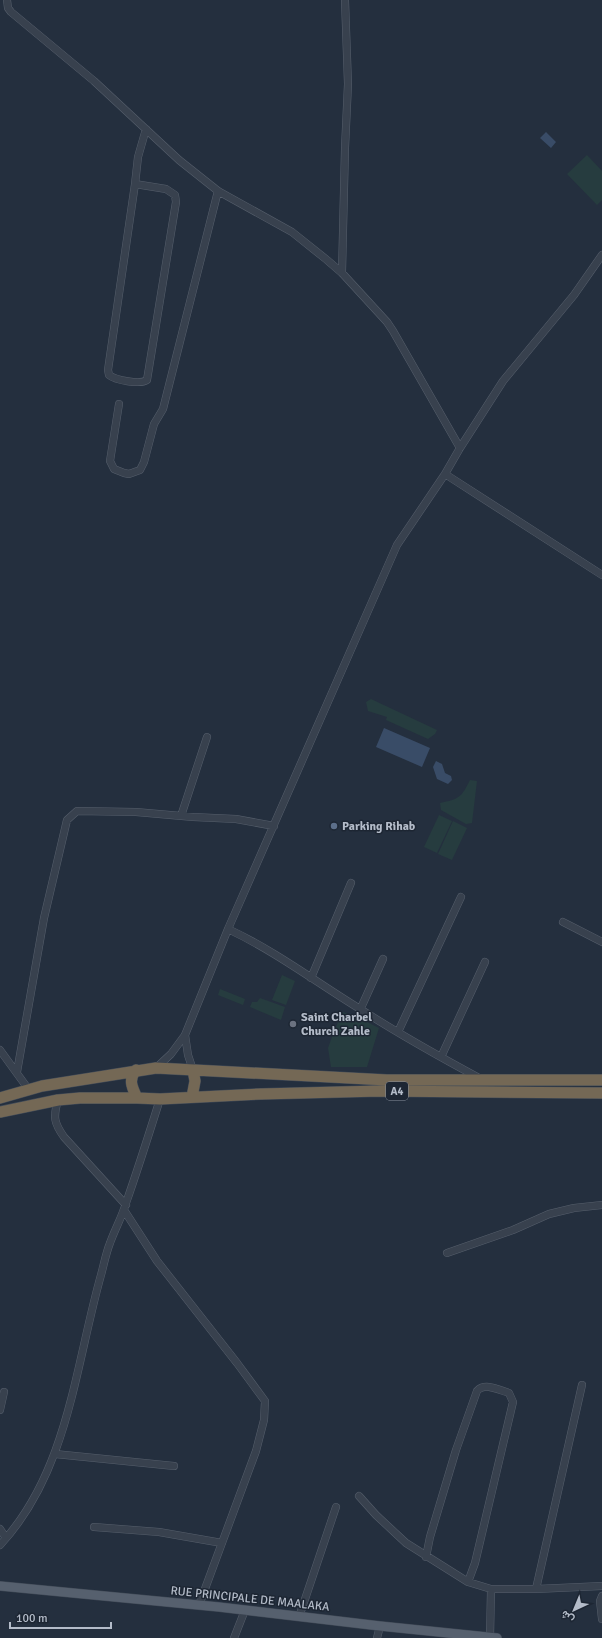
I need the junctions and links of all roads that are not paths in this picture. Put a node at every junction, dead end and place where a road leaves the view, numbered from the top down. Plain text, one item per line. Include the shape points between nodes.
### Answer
1 (7, 0) edge
2 (345, 0) edge
3 (146, 129) junction
4 (135, 184) junction
5 (218, 191) junction
6 (602, 255) edge
7 (342, 273) junction
8 (120, 404) dead end
9 (460, 448) junction
10 (445, 474) junction
11 (602, 575) edge
12 (207, 737) dead end
13 (180, 816) junction
14 (274, 826) junction
15 (351, 883) dead end
16 (461, 897) dead end
17 (563, 922) dead end
18 (228, 929) junction
19 (602, 942) edge
20 (383, 959) dead end
21 (485, 962) dead end
22 (311, 978) junction
23 (360, 1010) junction
24 (398, 1032) junction
25 (185, 1035) junction
26 (0, 1050) edge
27 (441, 1057) junction
28 (156, 1068) junction
29 (136, 1070) junction
30 (193, 1070) junction
31 (17, 1072) junction
32 (483, 1080) junction
33 (602, 1080) edge
34 (29, 1090) junction
35 (602, 1093) edge
36 (192, 1097) junction
37 (0, 1098) edge
38 (137, 1098) junction
39 (160, 1099) junction
40 (58, 1100) junction
41 (0, 1112) edge
42 (602, 1205) edge
43 (125, 1208) junction
44 (447, 1253) dead end
45 (582, 1385) dead end
46 (4, 1392) dead end
47 (0, 1410) edge
48 (55, 1454) junction
49 (174, 1466) dead end
50 (359, 1496) dead end
51 (336, 1506) dead end
52 (94, 1527) dead end
53 (0, 1529) edge
54 (6, 1538) junction
55 (222, 1543) junction
56 (0, 1545) edge
57 (426, 1556) junction
58 (468, 1582) junction
59 (0, 1586) edge
60 (602, 1586) edge
61 (491, 1589) junction
62 (536, 1589) junction
63 (602, 1596) edge
64 (199, 1605) junction
65 (245, 1610) junction
66 (298, 1616) junction
67 (602, 1619) edge
68 (380, 1626) junction
69 (234, 1638) edge
70 (377, 1638) edge
71 (492, 1638) edge

1 - 3 street via 11,12 94,81
2 - 7 street via 348,84
3 - 4 street via 138,157
3 - 5 street
4 - 4 street via 108,370 109,375 115,378 141,383 147,380 176,202 175,195 166,189
5 - 7 street via 292,232
5 - 8 street via 163,409 154,424 142,467 137,472 129,474 118,471 110,461
6 - 9 street via 574,295 503,381
7 - 9 street via 387,322
9 - 10 street
10 - 11 street
10 - 14 street via 397,545
12 - 13 street
13 - 14 street via 236,819
13 - 31 street via 77,811 67,820 44,918
14 - 18 street
15 - 22 street
16 - 24 street
17 - 19 street
18 - 22 street via 275,953
18 - 25 street
20 - 23 street
21 - 27 street
22 - 23 street
23 - 24 street
24 - 27 street
25 - 28 street via 171,1054
25 - 30 street
26 - 31 street
27 - 32 street
28 - 29 highway, A4
28 - 30 highway, A4
29 - 34 highway, A4
29 - 38 highway via 131,1082
30 - 32 highway, A4 via 387,1080
30 - 36 highway
31 - 34 street
32 - 33 highway, A4
34 - 37 highway, A4
35 - 36 highway, A4 via 380,1091
36 - 39 highway, A4
38 - 39 highway, A4
38 - 40 highway, A4
39 - 43 street
40 - 41 highway, A4
40 - 43 street via 55,1111 57,1126
42 - 44 street via 549,1214 514,1230
43 - 48 street via 110,1244
43 - 55 street via 157,1261 265,1401 264,1420 256,1451
45 - 62 street
46 - 47 street
48 - 49 street
48 - 54 street via 36,1494
50 - 57 street via 406,1543
51 - 66 street
52 - 55 street via 159,1532
53 - 54 street
54 - 56 street
55 - 64 street
57 - 58 street
57 - 58 street via 456,1450 477,1391 485,1386 509,1393 513,1402 475,1563
58 - 61 street
59 - 64 main road, RUE PRINCIPALE DE MAALAKA
60 - 62 street
61 - 62 street
61 - 71 street
63 - 67 street
64 - 65 main road, RUE PRINCIPALE DE MAALAKA
65 - 66 main road, RUE PRINCIPALE DE MAALAKA
65 - 69 street
66 - 68 main road, RUE PRINCIPALE DE MAALAKA
68 - 70 street
68 - 71 main road, RUE PRINCIPALE DE MAALAKA

